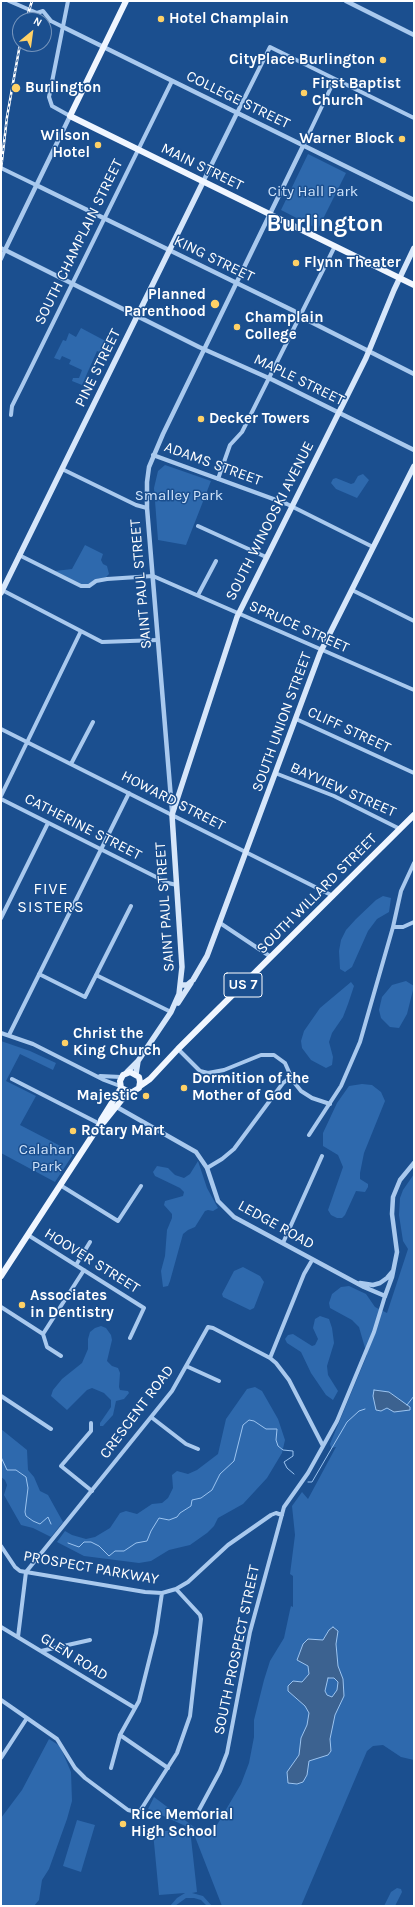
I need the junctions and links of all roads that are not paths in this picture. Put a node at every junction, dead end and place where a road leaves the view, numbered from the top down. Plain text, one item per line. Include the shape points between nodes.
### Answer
1 (10, 1) edge
2 (68, 1) edge
3 (126, 1) edge
4 (346, 1) edge
5 (16, 2) edge
6 (35, 12) edge
7 (52, 21) edge
8 (64, 27) junction
9 (414, 35) edge
10 (104, 47) junction
11 (335, 79) junction
12 (172, 81) junction
13 (237, 113) junction
14 (70, 116) junction
15 (414, 118) edge
16 (303, 146) junction
17 (138, 150) junction
18 (1, 168) edge
19 (203, 182) junction
20 (36, 185) junction
21 (414, 200) edge
22 (270, 215) junction
23 (104, 218) junction
24 (335, 246) junction
25 (414, 248) edge
26 (3, 249) edge
27 (170, 250) junction
28 (1, 259) edge
29 (399, 278) junction
30 (72, 283) junction
31 (237, 283) junction
32 (414, 285) edge
33 (137, 316) junction
34 (301, 316) junction
35 (204, 349) junction
36 (369, 351) junction
37 (414, 374) edge
38 (269, 378) junction
39 (338, 412) junction
40 (12, 415) dead end
41 (414, 450) edge
42 (153, 455) junction
43 (414, 466) edge
44 (62, 469) junction
45 (218, 478) junction
46 (292, 506) junction
47 (147, 508) junction
48 (198, 526) dead end
49 (373, 547) junction
50 (19, 555) junction
51 (266, 557) junction
52 (216, 561) dead end
53 (153, 576) junction
54 (352, 590) junction
55 (2, 591) edge
56 (198, 595) junction
57 (238, 613) junction
58 (414, 621) edge
59 (81, 631) junction
60 (158, 640) junction
61 (321, 650) junction
62 (414, 690) edge
63 (296, 718) junction
64 (93, 722) dead end
65 (1, 729) edge
66 (28, 742) junction
67 (71, 764) junction
68 (275, 773) junction
69 (414, 773) edge
70 (129, 793) junction
71 (1, 798) edge
72 (172, 814) junction
73 (414, 815) edge
74 (48, 824) junction
75 (400, 830) junction
76 (101, 850) junction
77 (246, 852) junction
78 (414, 863) edge
79 (177, 885) junction
80 (333, 896) junction
81 (131, 906) dead end
82 (1, 918) edge
83 (414, 922) edge
84 (220, 923) junction
85 (393, 927) junction
86 (271, 957) junction
87 (39, 974) junction
88 (96, 975) junction
89 (193, 980) junction
90 (181, 985) junction
91 (172, 1010) junction
92 (1, 1033) edge
93 (9, 1035) junction
94 (178, 1049) junction
95 (138, 1061) junction
96 (128, 1072) junction
97 (138, 1075) junction
98 (153, 1075) junction
99 (98, 1076) junction
100 (121, 1077) junction
101 (291, 1077) junction
102 (12, 1079) dead end
103 (140, 1086) junction
104 (121, 1087) junction
105 (130, 1092) junction
106 (122, 1100) junction
107 (330, 1104) junction
108 (114, 1105) junction
109 (129, 1112) junction
110 (100, 1124) junction
111 (309, 1135) dead end
112 (322, 1156) dead end
113 (414, 1163) edge
114 (208, 1168) junction
115 (60, 1185) junction
116 (141, 1186) dead end
117 (28, 1235) junction
118 (90, 1242) dead end
119 (283, 1243) junction
120 (312, 1261) junction
121 (76, 1265) junction
122 (84, 1270) junction
123 (394, 1270) junction
124 (1, 1276) edge
125 (358, 1282) junction
126 (386, 1296) junction
127 (1, 1307) edge
128 (43, 1334) junction
129 (130, 1338) dead end
130 (61, 1356) dead end
131 (270, 1358) junction
132 (186, 1366) junction
133 (218, 1380) dead end
134 (1, 1396) edge
135 (151, 1417) junction
136 (91, 1423) dead end
137 (51, 1429) dead end
138 (323, 1446) junction
139 (198, 1449) dead end
140 (92, 1491) junction
141 (282, 1515) junction
142 (1, 1546) edge
143 (26, 1572) junction
144 (176, 1589) junction
145 (162, 1593) junction
146 (1, 1626) edge
147 (18, 1637) junction
148 (90, 1640) dead end
149 (41, 1651) junction
150 (1, 1700) edge
151 (135, 1708) junction
152 (27, 1718) junction
153 (120, 1735) junction
154 (1, 1758) edge
155 (111, 1768) dead end
156 (168, 1768) junction
157 (199, 1810) dead end

1 - 5 street, COLLEGE STREET
2 - 8 street, MAIN STREET
3 - 10 main road
4 - 9 street
5 - 6 street, COLLEGE STREET
7 - 8 street, COLLEGE STREET
8 - 10 street, COLLEGE STREET
8 - 14 street, MAIN STREET via 49,100 55,109
10 - 12 street, COLLEGE STREET
10 - 14 main road
11 - 13 street, PINE STREET via 270,47
11 - 15 street
11 - 16 street, SAINT PAUL STREET
12 - 13 street, COLLEGE STREET
12 - 17 street, SOUTH CHAMPLAIN STREET
13 - 16 street, COLLEGE STREET
13 - 19 street, PINE STREET
14 - 17 main road, MAIN STREET
14 - 20 street
16 - 21 street, COLLEGE STREET
16 - 22 street, SAINT PAUL STREET
17 - 19 main road, MAIN STREET
17 - 23 street, SOUTH CHAMPLAIN STREET
18 - 20 street, KING STREET
19 - 22 main road, MAIN STREET
19 - 27 main road, PINE STREET
20 - 23 street, KING STREET
20 - 26 street
22 - 24 main road, MAIN STREET
22 - 31 street, SAINT PAUL STREET
23 - 27 street, KING STREET
23 - 30 street, SOUTH CHAMPLAIN STREET
24 - 29 main road, MAIN STREET
24 - 34 street
25 - 29 main road, SOUTH WINOOSKI AVENUE
26 - 28 street
26 - 30 street, MAPLE STREET
27 - 31 street, KING STREET
27 - 33 main road, PINE STREET
29 - 32 main road, MAIN STREET
29 - 36 main road, SOUTH WINOOSKI AVENUE
30 - 33 street, MAPLE STREET
30 - 40 street, SOUTH CHAMPLAIN STREET via 12,406
31 - 34 street, KING STREET
31 - 35 street, SAINT PAUL STREET
33 - 35 street, MAPLE STREET
33 - 44 main road, PINE STREET
34 - 36 street, KING STREET
34 - 38 street
35 - 38 street, MAPLE STREET
35 - 42 street, SAINT PAUL STREET
36 - 37 street, KING STREET
36 - 39 main road, SOUTH WINOOSKI AVENUE
38 - 39 street, MAPLE STREET
38 - 45 street via 242,432 230,445
39 - 41 street, MAPLE STREET
39 - 46 main road, SOUTH WINOOSKI AVENUE
42 - 45 street, ADAMS STREET
42 - 47 street, SAINT PAUL STREET via 147,482
43 - 49 main road, SOUTH UNION STREET
44 - 47 street
44 - 50 main road, PINE STREET
45 - 46 street, ADAMS STREET
46 - 49 street, ADAMS STREET
46 - 51 main road, SOUTH WINOOSKI AVENUE
47 - 53 street, SAINT PAUL STREET
48 - 51 street
49 - 54 main road, SOUTH UNION STREET
50 - 53 street via 81,586 89,586 96,581 107,579
50 - 55 main road, PINE STREET
51 - 57 main road, SOUTH WINOOSKI AVENUE
52 - 56 street
53 - 56 street, SPRUCE STREET
53 - 60 street, SAINT PAUL STREET
54 - 58 street
54 - 61 main road, SOUTH UNION STREET
55 - 59 street
56 - 57 street, SPRUCE STREET
57 - 61 street, SPRUCE STREET
57 - 72 main road, SOUTH WINOOSKI AVENUE
59 - 60 street via 105,643
59 - 66 street
60 - 72 street, SAINT PAUL STREET
61 - 62 street, SPRUCE STREET
61 - 63 main road, SOUTH UNION STREET
63 - 68 main road, SOUTH UNION STREET
63 - 69 street, CLIFF STREET
64 - 67 street
65 - 66 street, HOWARD STREET
66 - 67 street, HOWARD STREET
66 - 71 street
67 - 70 street, HOWARD STREET
68 - 75 street, BAYVIEW STREET via 334,796
68 - 77 main road, SOUTH UNION STREET
70 - 72 street, HOWARD STREET
70 - 76 street
71 - 74 street, CATHERINE STREET
72 - 77 street, HOWARD STREET
72 - 79 main road, SAINT PAUL STREET
73 - 75 main road, SOUTH WILLARD STREET / US 7
74 - 76 street, CATHERINE STREET
74 - 82 street
75 - 80 main road, SOUTH WILLARD STREET / US 7
76 - 79 street, CATHERINE STREET
76 - 87 street
77 - 80 street, HOWARD STREET
77 - 84 main road, SOUTH UNION STREET
78 - 85 street via 401,892
79 - 90 main road, SAINT PAUL STREET
80 - 86 main road, SOUTH WILLARD STREET / US 7
81 - 88 street
83 - 85 street via 403,927
84 - 86 street
84 - 89 main road, SOUTH UNION STREET via 207,956
85 - 107 street via 360,1042 341,1086
86 - 94 main road, SOUTH WILLARD STREET / US 7
87 - 88 street via 85,997
87 - 93 street
88 - 91 street
89 - 90 main road via 187,985
89 - 91 main road, SOUTH UNION STREET
90 - 91 main road, SAINT PAUL STREET
91 - 95 main road
92 - 93 street
93 - 99 street
94 - 98 main road, SOUTH WILLARD STREET / US 7
94 - 101 street via 204,1073 224,1070 261,1055 270,1054 285,1063
95 - 96 main road
95 - 97 main road
96 - 97 main road
96 - 100 main road
97 - 98 main road
97 - 103 main road
98 - 103 main road, SOUTH WILLARD STREET / US 7
99 - 100 street
99 - 104 street
100 - 104 main road
101 - 107 street via 305,1094
101 - 114 street via 283,1083 234,1149
102 - 110 street
103 - 105 main road
104 - 105 main road
104 - 108 main road
105 - 106 main road
106 - 108 main road
106 - 109 street, LEDGE ROAD
107 - 111 street
108 - 109 street, LEDGE ROAD
108 - 110 main road via 104,1122
109 - 114 street, LEDGE ROAD via 192,1149
110 - 115 main road
112 - 119 street
113 - 123 street, SOUTH PROSPECT STREET via 400,1180 393,1197 392,1214 397,1248
114 - 119 street, LEDGE ROAD via 216,1197 226,1212
115 - 116 street via 118,1220
115 - 117 main road
117 - 121 street, HOOVER STREET
117 - 124 main road
118 - 121 street
119 - 120 street, LEDGE ROAD
120 - 125 street, LEDGE ROAD
120 - 131 street
121 - 122 street, HOOVER STREET
122 - 128 street
122 - 129 street, HOOVER STREET via 144,1308
123 - 125 street, LEDGE ROAD via 380,1283 372,1285
123 - 126 street, SOUTH PROSPECT STREET
125 - 126 street, LEDGE ROAD
126 - 138 street, SOUTH PROSPECT STREET via 348,1395
127 - 128 street
128 - 130 street via 47,1347
131 - 132 street, CRESCENT ROAD via 209,1327
131 - 138 street, CRESCENT ROAD via 289,1380
132 - 133 street
132 - 135 street, CRESCENT ROAD via 174,1388
134 - 137 street
135 - 139 street via 186,1444
135 - 140 street, CRESCENT ROAD
136 - 140 street via 91,1431 61,1466
138 - 141 street, SOUTH PROSPECT STREET via 286,1504
140 - 143 street, CRESCENT ROAD
141 - 144 street, PROSPECT PARKWAY via 272,1514 221,1551 191,1579
141 - 157 street, SOUTH PROSPECT STREET via 250,1632 227,1754
142 - 143 street, PROSPECT PARKWAY via 15,1567
143 - 145 street, PROSPECT PARKWAY
143 - 147 street
144 - 145 street, PROSPECT PARKWAY
144 - 156 street via 201,1619 190,1716 177,1753
145 - 151 street via 156,1633
146 - 147 street, GLEN ROAD
147 - 149 street, GLEN ROAD
148 - 149 street
149 - 151 street, GLEN ROAD
150 - 152 street
151 - 153 street
152 - 154 street
152 - 156 street via 58,1739 78,1772 128,1810 140,1811
153 - 155 street
153 - 156 street

